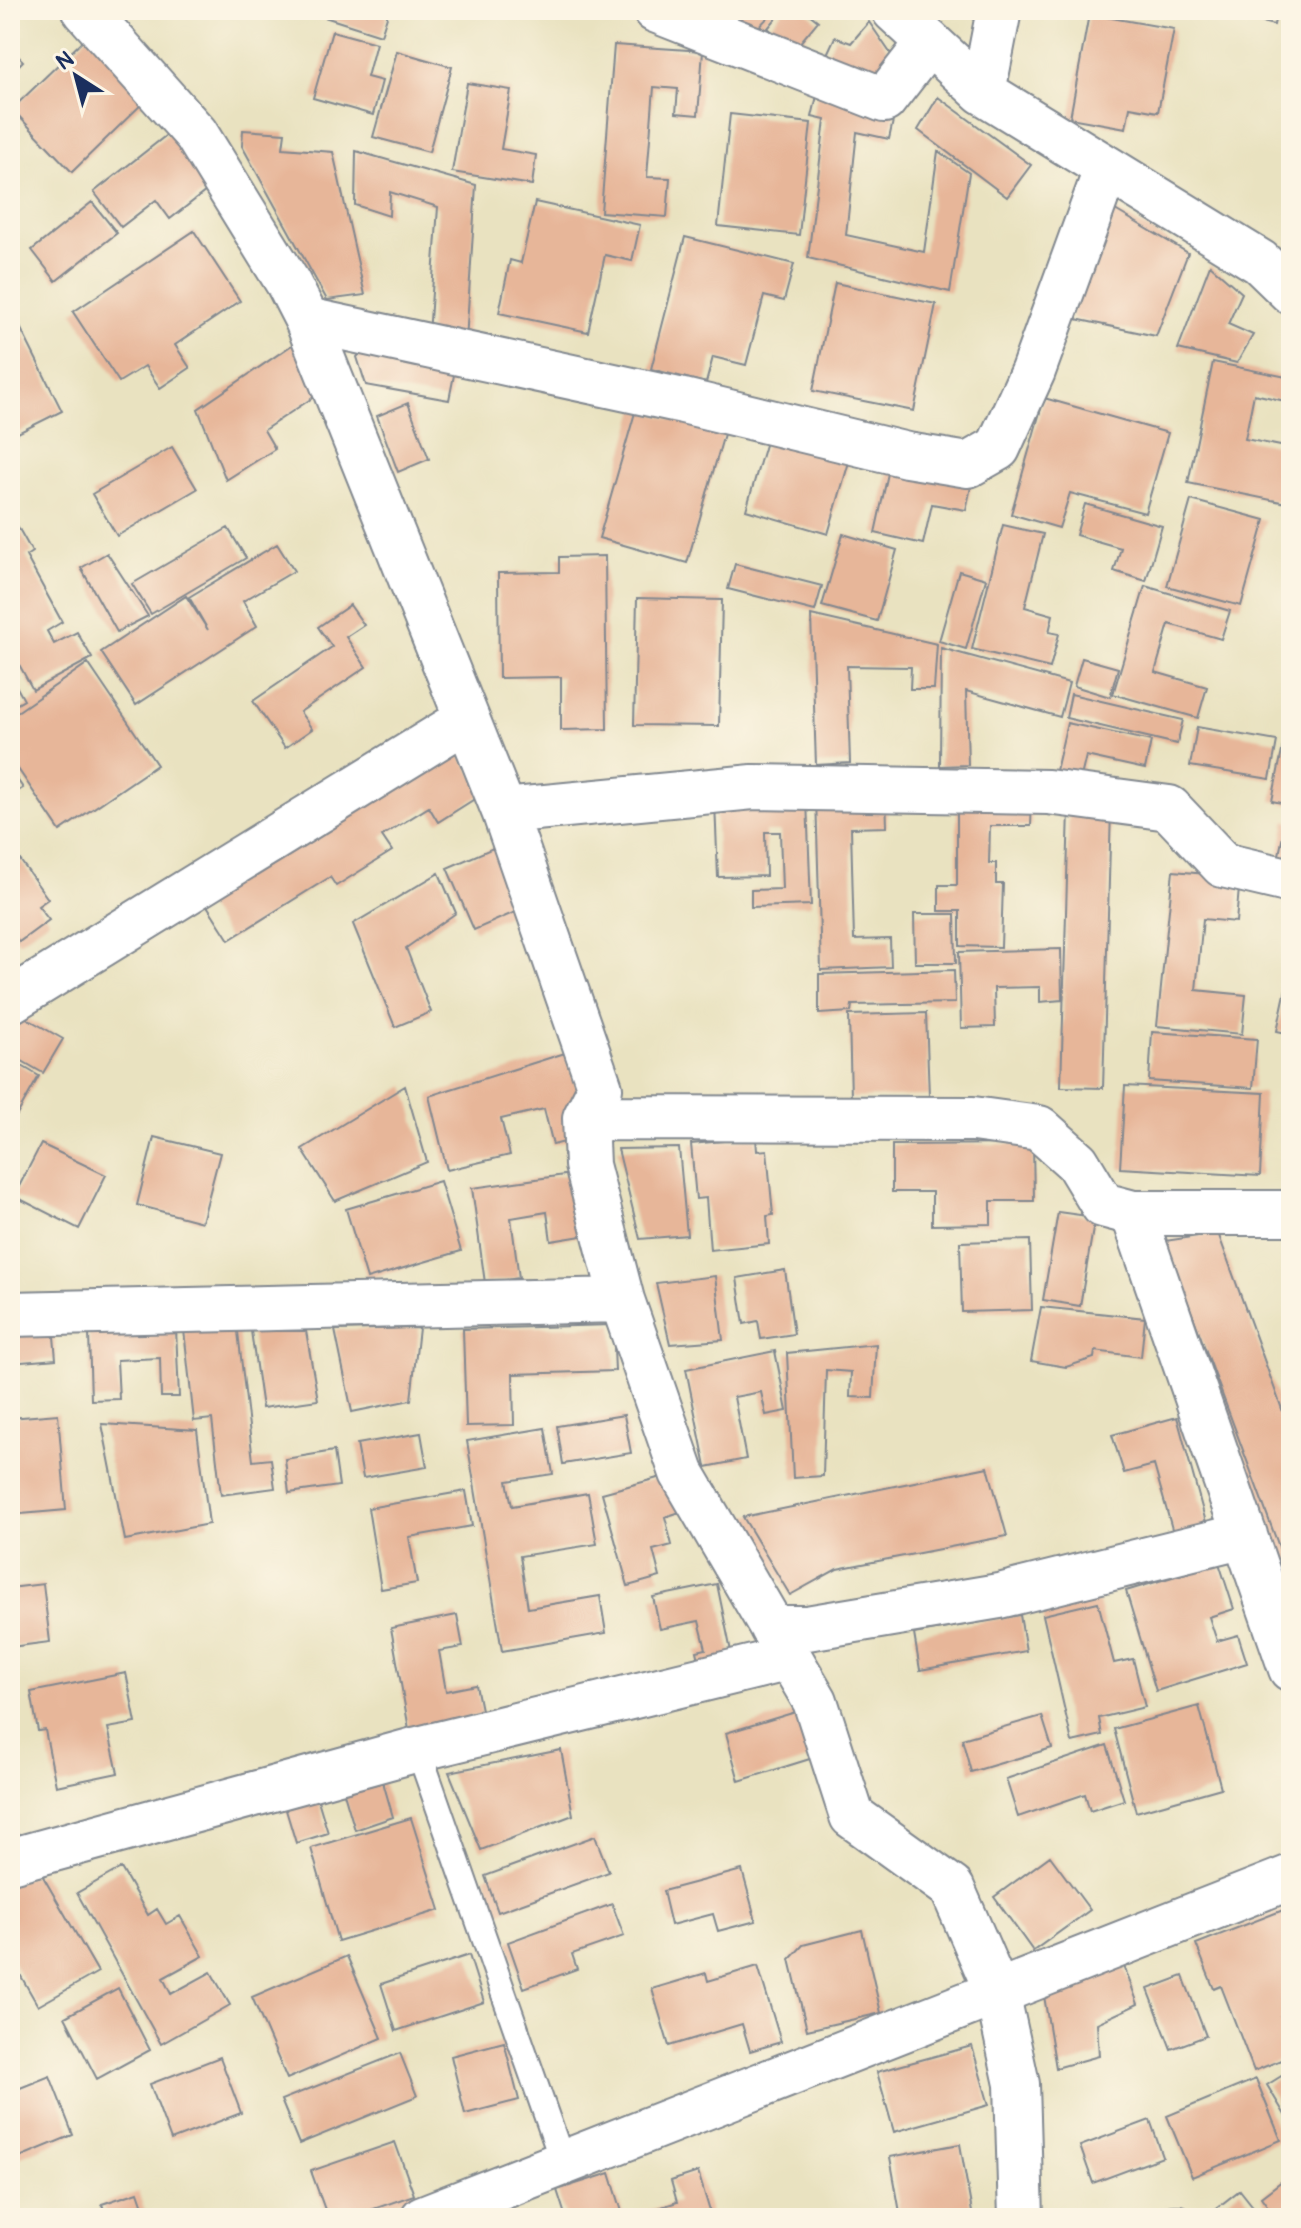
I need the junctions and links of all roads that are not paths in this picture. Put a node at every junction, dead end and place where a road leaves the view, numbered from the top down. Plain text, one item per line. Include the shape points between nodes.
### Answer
1 (85, 10) edge
2 (655, 10) edge
3 (894, 10) edge
4 (999, 10) edge
5 (929, 42) junction
6 (983, 92) junction
7 (1106, 170) junction
8 (1291, 292) edge
9 (307, 320) junction
10 (466, 720) junction
11 (504, 811) junction
12 (1291, 881) edge
13 (10, 1001) edge
14 (585, 1118) junction
15 (1133, 1213) junction
16 (1291, 1213) edge
17 (622, 1300) junction
18 (10, 1314) edge
19 (1245, 1535) junction
20 (781, 1643) junction
21 (1291, 1669) edge
22 (418, 1749) junction
23 (10, 1861) edge
24 (1291, 1877) edge
25 (997, 1992) junction
26 (563, 2163) junction
27 (423, 2218) edge
28 (1021, 2218) edge

1 - 9 street via 196,134
2 - 5 street via 884,100
3 - 5 street
4 - 6 street
5 - 6 street
6 - 7 street
7 - 8 street via 1260,262
7 - 9 street via 1033,371 998,448 968,465
9 - 10 street
10 - 11 street
10 - 13 street
11 - 12 street via 753,787 1048,792 1169,808 1223,865
11 - 14 street via 600,1088
14 - 15 street via 973,1119 1039,1128 1077,1162 1103,1205
14 - 17 street via 587,1165
15 - 16 street
15 - 19 street
17 - 18 street
17 - 20 street via 682,1473
19 - 20 street via 999,1596 807,1628
19 - 21 street
20 - 22 street
20 - 25 street via 815,1701 852,1816 952,1888
22 - 23 street
22 - 26 lane
24 - 25 street
25 - 26 street
25 - 28 street via 1017,2084
26 - 27 street

